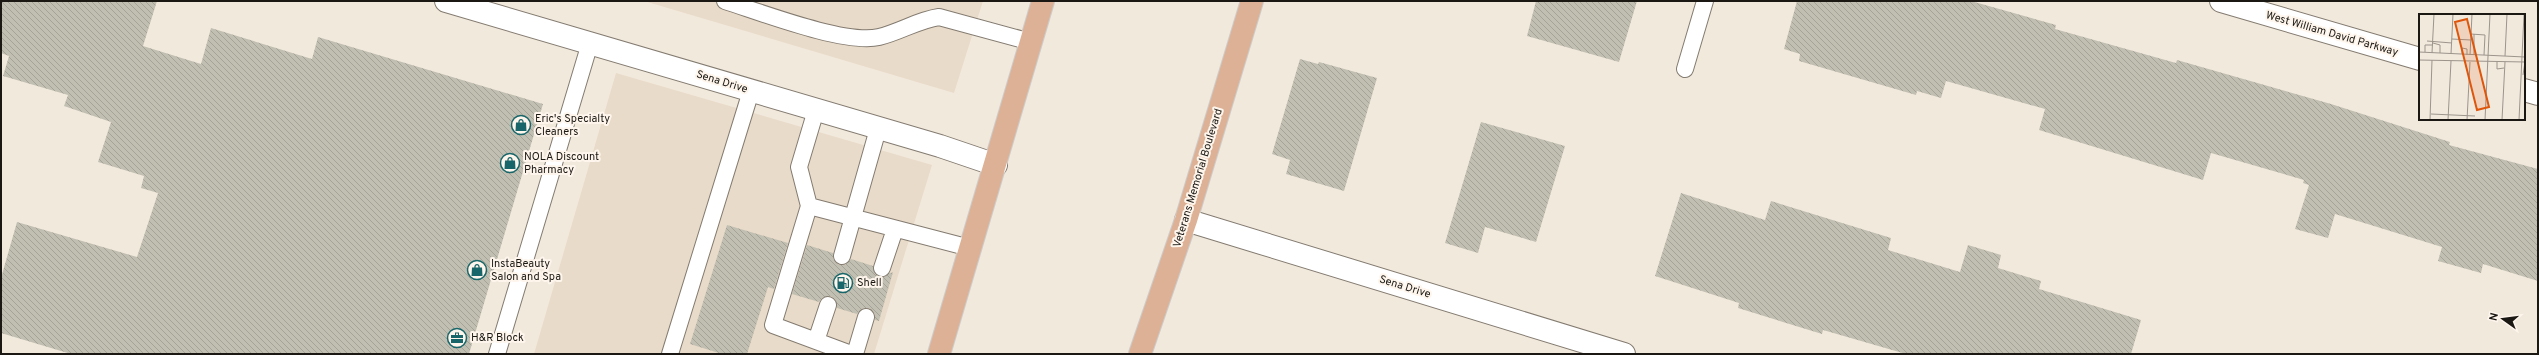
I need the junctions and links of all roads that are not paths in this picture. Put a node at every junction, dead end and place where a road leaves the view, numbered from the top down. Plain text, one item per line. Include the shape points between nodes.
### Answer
1 (446, 1) edge
2 (725, 1) edge
3 (1043, 1) edge
4 (1252, 1) edge
5 (1705, 1) edge
6 (2221, 1) edge
7 (1031, 42) junction
8 (590, 43) junction
9 (2419, 59) edge
10 (1685, 69) dead end
11 (2525, 90) edge
12 (750, 91) junction
13 (2538, 94) edge
14 (816, 110) junction
15 (878, 129) junction
16 (996, 165) junction
17 (809, 206) junction
18 (853, 218) junction
19 (1186, 220) junction
20 (895, 229) junction
21 (970, 248) junction
22 (842, 256) dead end
23 (882, 268) dead end
24 (828, 305) dead end
25 (866, 317) dead end
26 (816, 341) junction
27 (497, 354) edge
28 (670, 354) edge
29 (851, 354) edge
30 (855, 354) edge
31 (939, 354) edge
32 (1140, 354) edge
33 (1624, 354) edge

1 - 8 street, Sena Drive
2 - 7 lane via 854,38 878,37 939,17
3 - 7 main road
4 - 19 main road, Veterans Memorial Boulevard
5 - 10 lane
6 - 9 street, West William David Parkway
7 - 16 main road
8 - 12 street, Sena Drive
8 - 27 lane
11 - 13 street
12 - 14 street, Sena Drive
12 - 28 lane
14 - 15 street, Sena Drive
14 - 17 lane via 799,167
15 - 16 street, Sena Drive
15 - 18 lane
16 - 21 main road
17 - 18 lane
17 - 26 lane via 773,325
18 - 20 lane
18 - 22 lane
19 - 32 main road, Veterans Memorial Boulevard
19 - 33 street, Sena Drive
20 - 21 lane
20 - 23 lane
21 - 31 main road
24 - 26 lane
25 - 30 lane
26 - 29 lane

